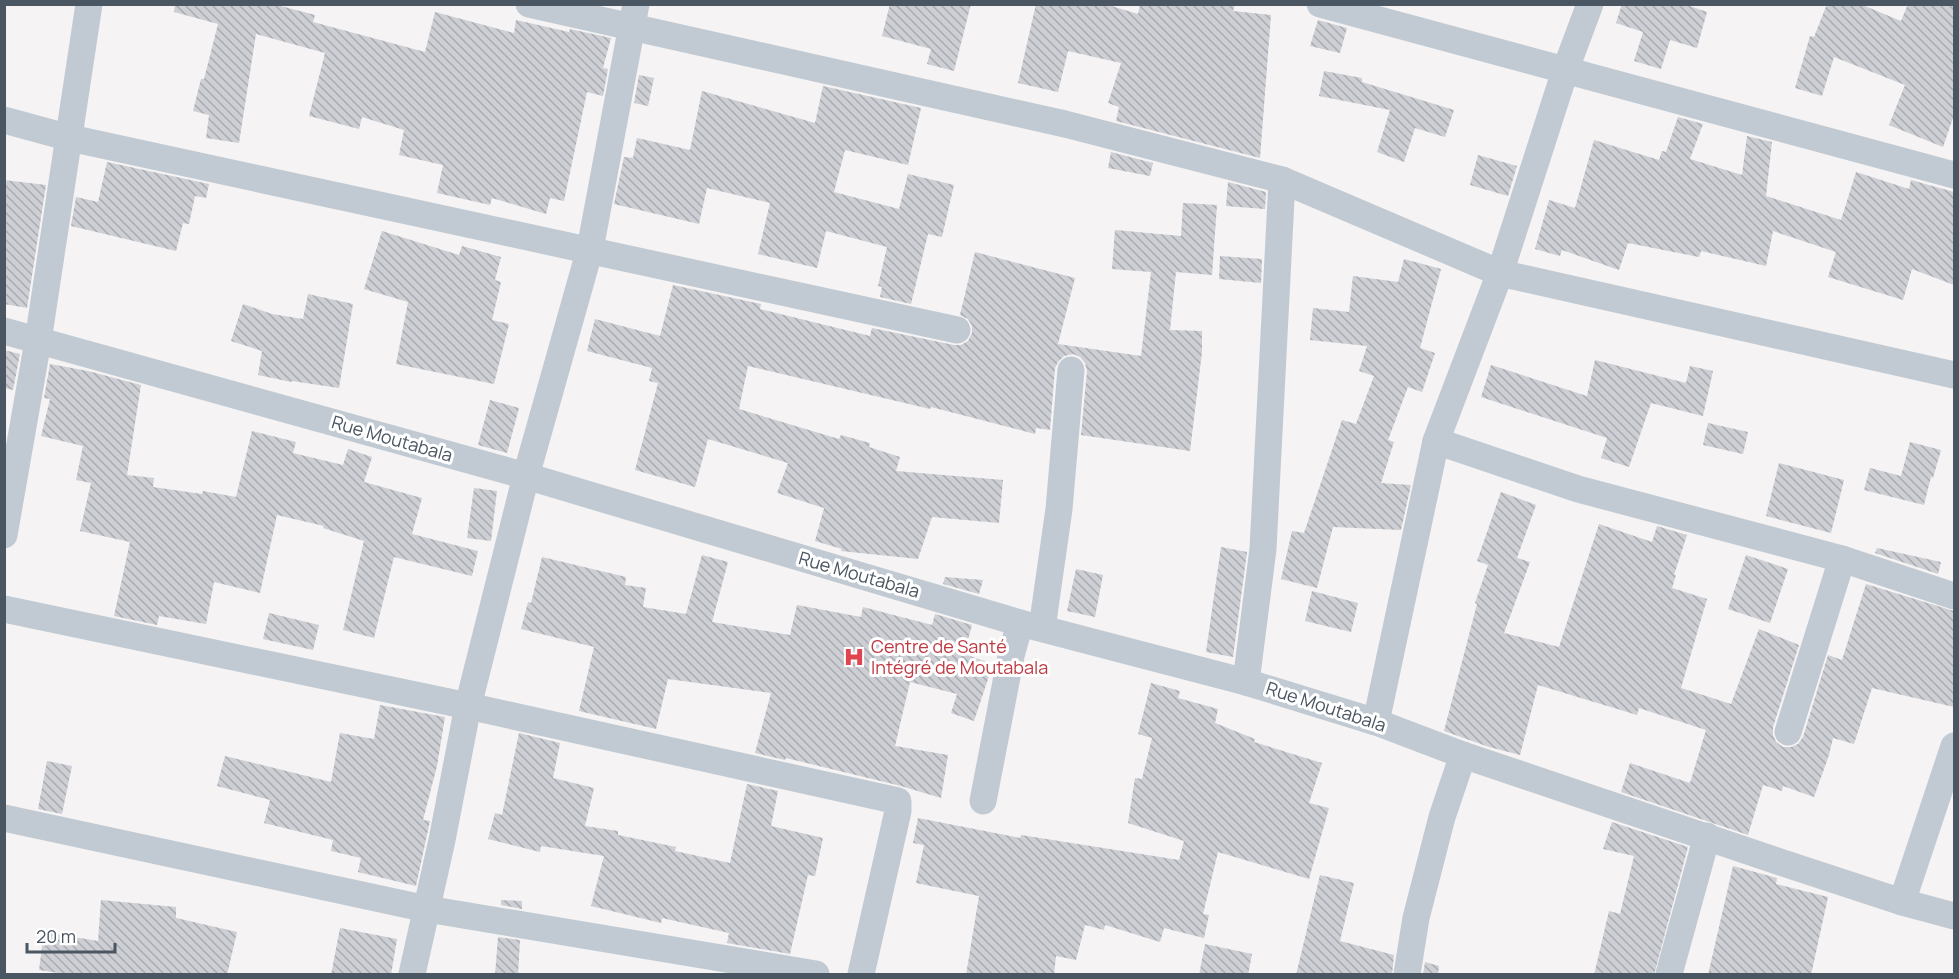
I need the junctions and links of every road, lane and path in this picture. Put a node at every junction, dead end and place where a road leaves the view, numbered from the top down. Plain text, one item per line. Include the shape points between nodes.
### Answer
1 (89, 4) edge
2 (529, 4) edge
3 (1320, 4) edge
4 (1590, 4) edge
5 (633, 15) edge
6 (1565, 71) junction
7 (4, 120) edge
8 (70, 138) junction
9 (1954, 175) edge
10 (1282, 180) junction
11 (590, 249) junction
12 (1500, 273) junction
13 (957, 330) dead end
14 (4, 331) edge
15 (38, 341) junction
16 (1071, 370) dead end
17 (1954, 375) edge
18 (1437, 441) junction
19 (526, 476) junction
20 (4, 535) edge
21 (1842, 559) junction
22 (1954, 596) edge
23 (4, 609) edge
24 (1031, 625) junction
25 (1246, 682) junction
26 (468, 706) junction
27 (1376, 722) junction
28 (1788, 732) dead end
29 (1954, 746) edge
30 (1463, 755) junction
31 (983, 801) dead end
32 (4, 818) edge
33 (1707, 836) junction
34 (1902, 902) junction
35 (427, 909) junction
36 (1954, 916) edge
37 (412, 975) edge
38 (816, 975) edge
39 (861, 975) edge
40 (1407, 975) edge
41 (1669, 975) edge

1 - 8 street
2 - 5 street
3 - 6 street
4 - 6 street
5 - 10 street
5 - 11 street
6 - 9 street
6 - 12 street
7 - 8 street
8 - 11 street
8 - 15 street
10 - 12 street
10 - 25 street via 1263,549
11 - 13 street
11 - 19 street
12 - 17 street
12 - 18 street
14 - 15 street, Rue Moutabala
15 - 19 street, Rue Moutabala
15 - 20 street
16 - 24 street via 1059,509
18 - 21 street via 1578,489
18 - 27 street
19 - 24 street, Rue Moutabala
19 - 26 street
21 - 22 street
21 - 28 street
23 - 26 street
24 - 25 street, Rue Moutabala
24 - 31 street via 1011,656
25 - 27 street, Rue Moutabala
26 - 35 street
26 - 39 street via 898,801
27 - 30 street, Rue Moutabala
29 - 34 street
30 - 33 street, Rue Moutabala
30 - 40 street via 1419,907
32 - 35 street
33 - 34 street, Rue Moutabala
33 - 41 street
34 - 36 street, Rue Moutabala
35 - 37 street
35 - 38 street

